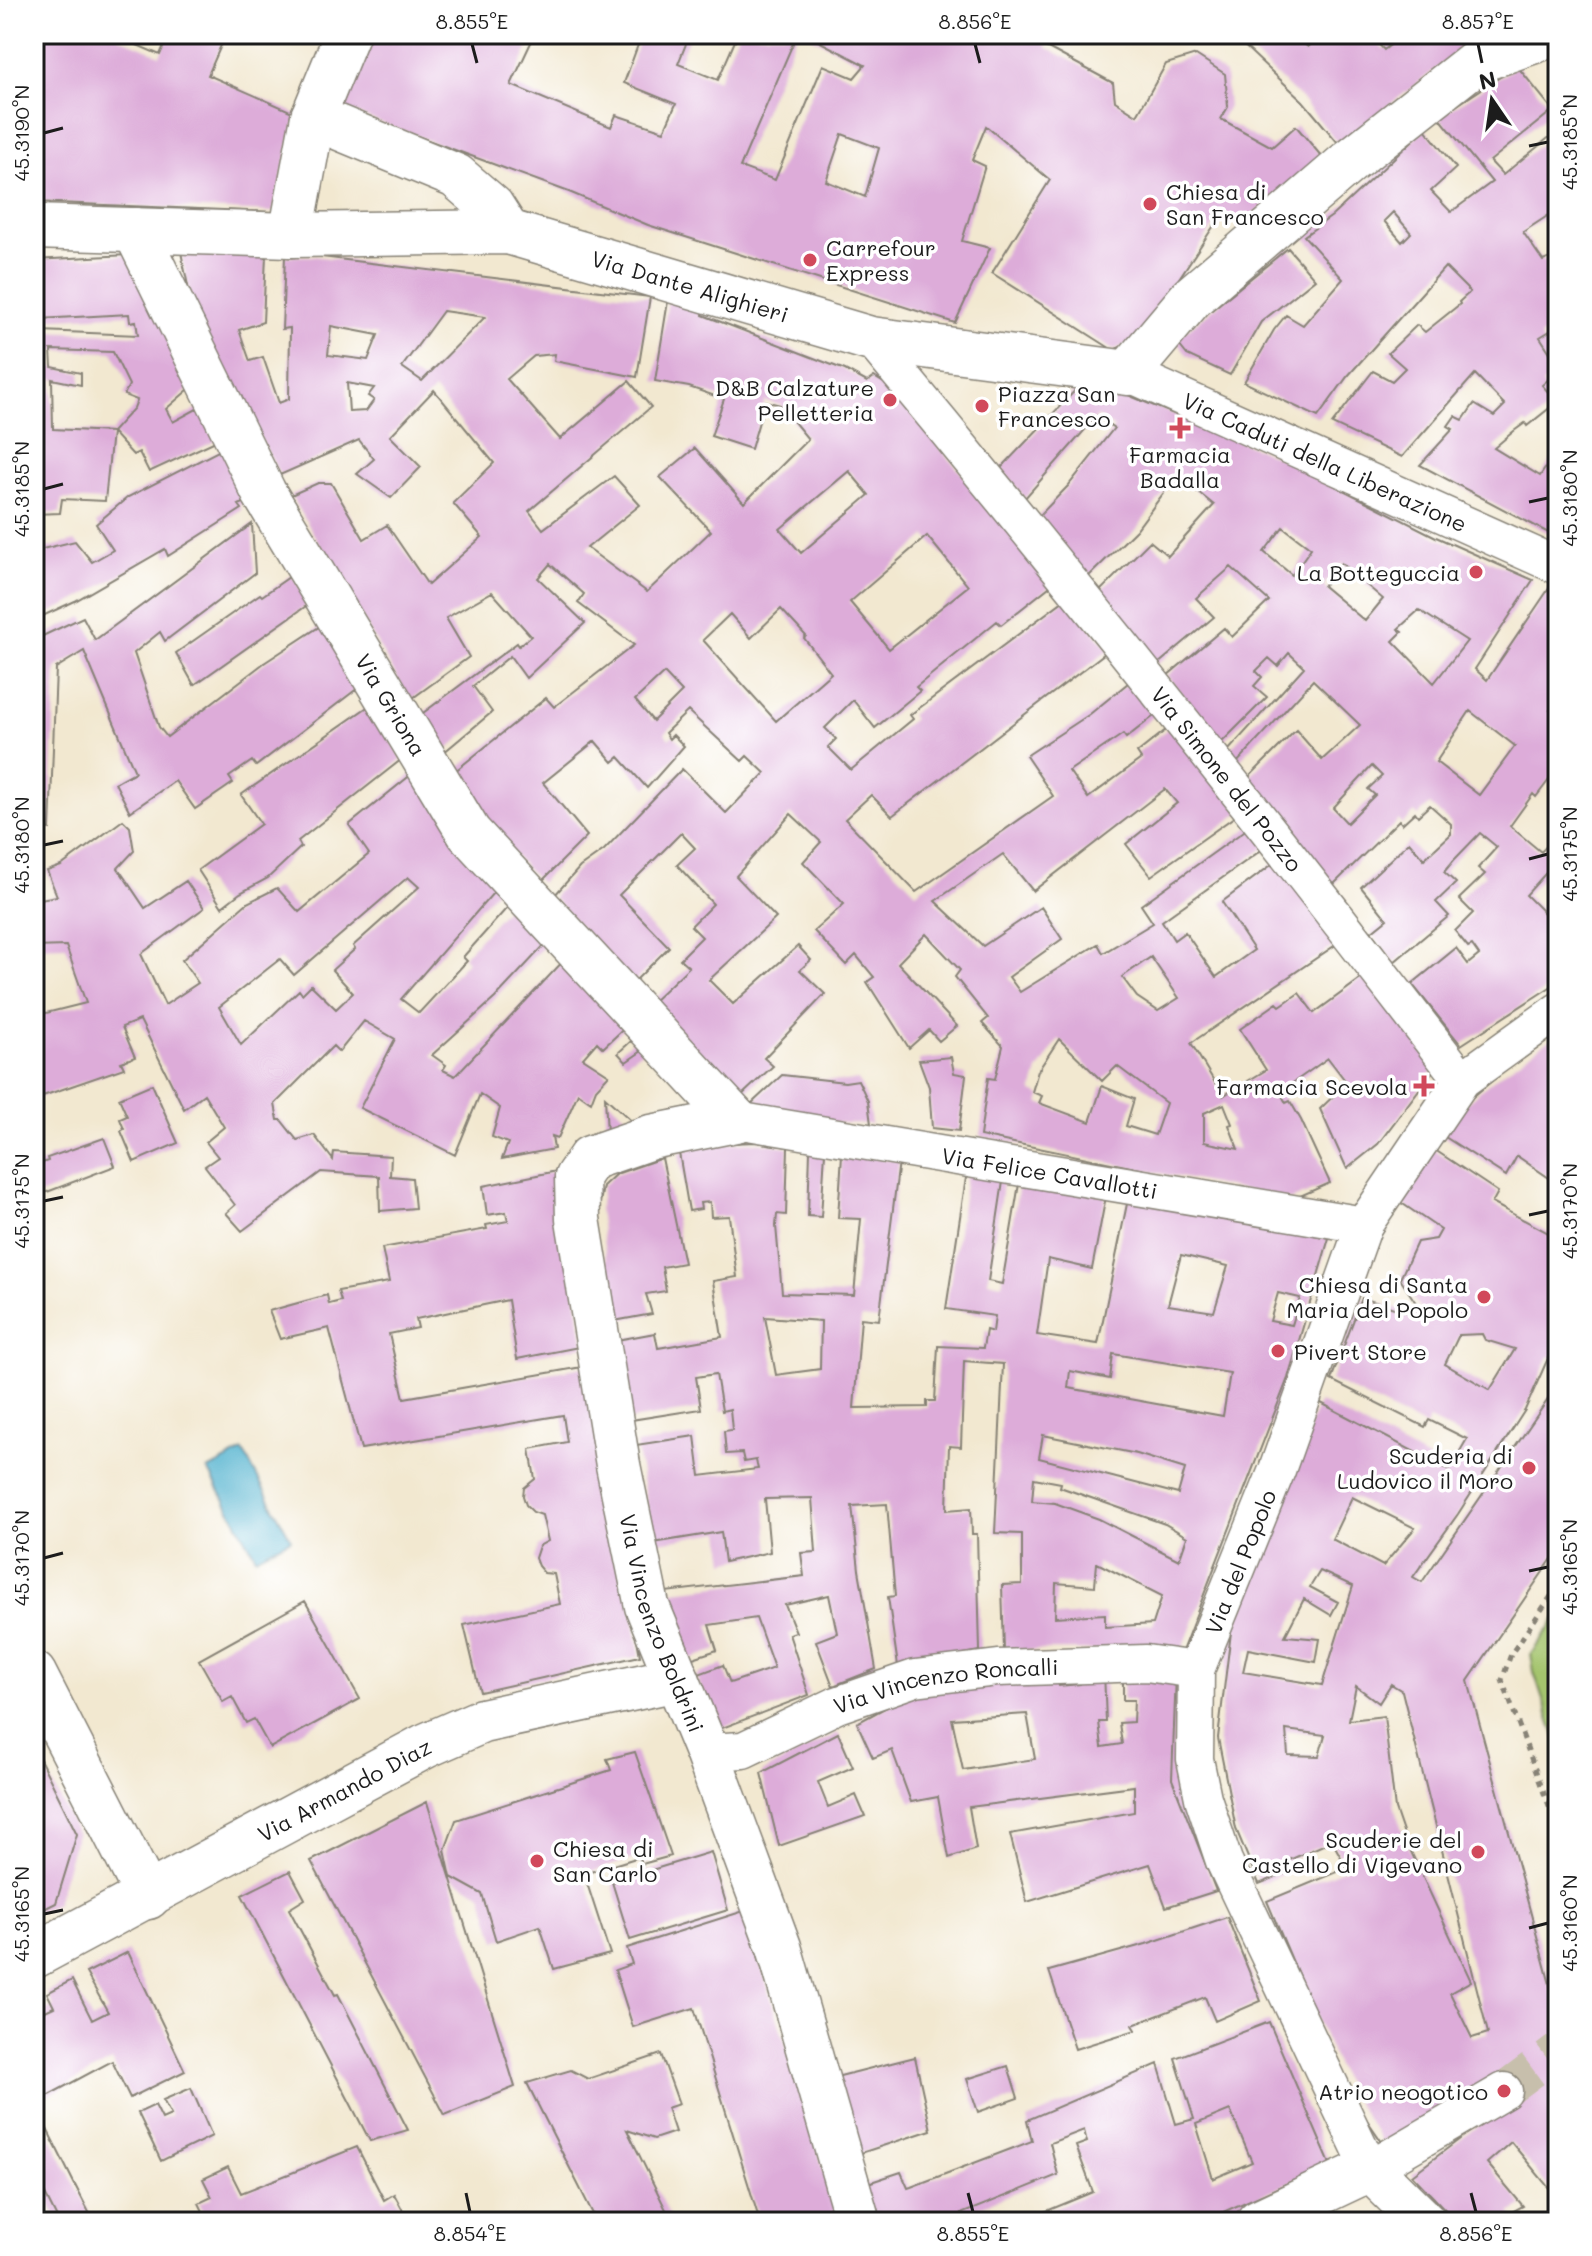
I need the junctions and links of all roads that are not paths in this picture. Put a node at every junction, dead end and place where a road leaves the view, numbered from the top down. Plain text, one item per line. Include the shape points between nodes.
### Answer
1 (347, 34) edge
2 (1524, 38) edge
3 (313, 117) junction
4 (34, 227) edge
5 (135, 230) junction
6 (508, 232) junction
7 (291, 235) junction
8 (871, 339) junction
9 (1109, 370) junction
10 (1558, 566) edge
11 (1558, 1011) edge
12 (1462, 1080) junction
13 (736, 1120) junction
14 (1364, 1225) junction
15 (1196, 1670) junction
16 (34, 1674) edge
17 (677, 1679) junction
18 (707, 1752) junction
19 (148, 1897) junction
20 (34, 1956) edge
21 (1504, 2091) tunnel mouth
22 (1370, 2169) junction
23 (858, 2222) edge
24 (1258, 2222) edge
25 (1424, 2222) edge

1 - 3 street
2 - 9 street via 1477,61 1350,161
3 - 6 street via 456,176 492,207
3 - 7 street
4 - 5 street, Via Dante Alighieri
5 - 7 street, Via Dante Alighieri
5 - 13 street, Via Griona via 264,493 469,833
6 - 7 street, Via Dante Alighieri
6 - 8 street, Via Dante Alighieri
8 - 9 street
8 - 12 street, Via Simone del Pozzo via 1296,864
9 - 10 street, Via Caduti della Liberazione
11 - 12 street, Via del Popolo
12 - 14 street, Via del Popolo
13 - 14 street, Via Felice Cavallotti
13 - 17 street, Via Vincenzo Boldrini via 651,1137 590,1158 577,1177 578,1219 618,1465 647,1606
14 - 15 street, Via del Popolo via 1277,1470
15 - 18 street, Via Vincenzo Roncalli via 1131,1663 998,1668 915,1678 837,1705 743,1750
15 - 22 street, Via del Popolo via 1195,1759 1224,1861
16 - 19 street
17 - 18 street, Via Vincenzo Boldrini
17 - 19 street, Via Armando Diaz via 482,1721 425,1746
18 - 23 street, Via Vincenzo Boldrini via 779,1947
19 - 20 street, Via Armando Diaz
21 - 22 street
22 - 24 street
22 - 25 street

